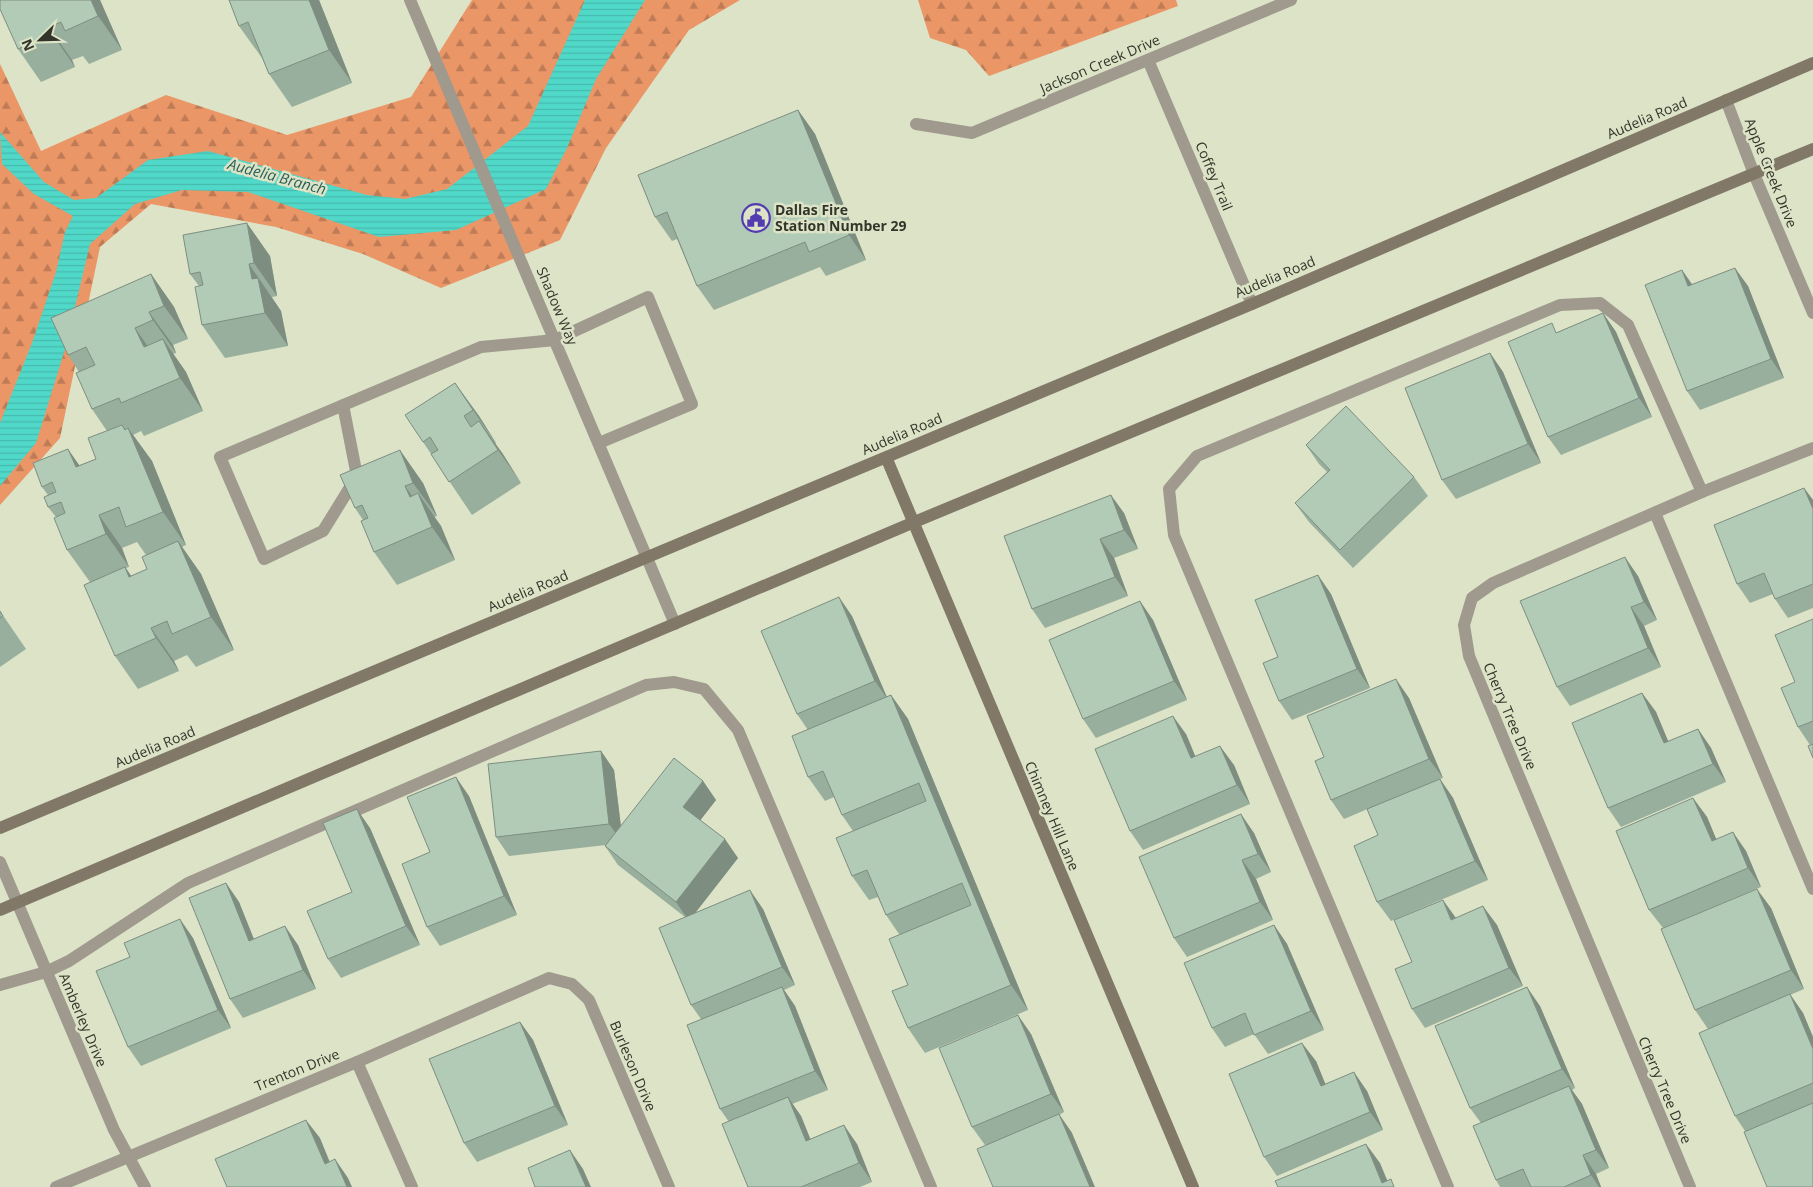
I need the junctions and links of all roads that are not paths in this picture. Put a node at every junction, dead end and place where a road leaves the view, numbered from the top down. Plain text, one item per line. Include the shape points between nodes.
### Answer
1 (410, 0) edge
2 (1291, 0) edge
3 (1148, 60) junction
4 (1813, 63) edge
5 (1726, 100) junction
6 (916, 124) dead end
7 (1813, 149) edge
8 (1754, 174) junction
9 (1252, 304) junction
10 (1813, 312) edge
11 (554, 340) junction
12 (343, 405) junction
13 (599, 443) junction
14 (1813, 448) edge
15 (886, 457) junction
16 (1702, 492) junction
17 (1655, 513) junction
18 (912, 523) junction
19 (646, 558) junction
20 (675, 624) junction
21 (0, 828) edge
22 (0, 862) edge
23 (1813, 889) edge
24 (17, 902) junction
25 (0, 910) edge
26 (46, 972) junction
27 (549, 978) joint
28 (0, 985) edge
29 (357, 1062) junction
30 (128, 1157) junction
31 (56, 1187) edge
32 (145, 1187) edge
33 (412, 1187) edge
34 (669, 1187) edge
35 (931, 1187) edge
36 (1193, 1187) edge
37 (1448, 1187) edge
38 (1690, 1187) edge

1 - 11 street, Shadow Way
2 - 3 street, Jackson Creek Drive
3 - 6 street, Jackson Creek Drive via 972,133
3 - 9 street, Coffey Trail
4 - 5 main road, Audelia Road
5 - 8 street, Apple Creek Drive
5 - 9 main road, Audelia Road
7 - 8 main road
8 - 10 street, Apple Creek Drive
8 - 18 main road
9 - 15 main road, Audelia Road
11 - 12 street via 480,347
11 - 13 street, Shadow Way
11 - 13 street via 648,297 692,404
12 - 12 street via 220,457 264,559 323,531 357,476
13 - 19 street, Shadow Way
14 - 16 street, Cherry Tree Drive
15 - 18 main road, Chimney Hill Lane
15 - 19 main road, Audelia Road
16 - 17 street, Cherry Tree Drive
16 - 37 street via 1628,325 1600,303 1560,305 1197,456 1169,489 1174,535
17 - 23 street
17 - 38 street, Cherry Tree Drive via 1493,583 1472,598 1464,625 1468,656
18 - 20 main road
18 - 36 main road, Chimney Hill Lane
19 - 20 street, Shadow Way
19 - 21 main road, Audelia Road
20 - 24 main road
22 - 24 street, Amberley Drive
24 - 25 main road
24 - 26 street, Amberley Drive
26 - 28 street
26 - 30 street, Amberley Drive
26 - 35 street via 69,961 188,883 646,685 674,682 704,689 738,730
27 - 29 street, Trenton Drive
27 - 34 street, Burleson Drive via 572,984 589,1000
29 - 30 street, Trenton Drive
29 - 33 street
30 - 31 street, Trenton Drive
30 - 32 street, Amberley Drive

